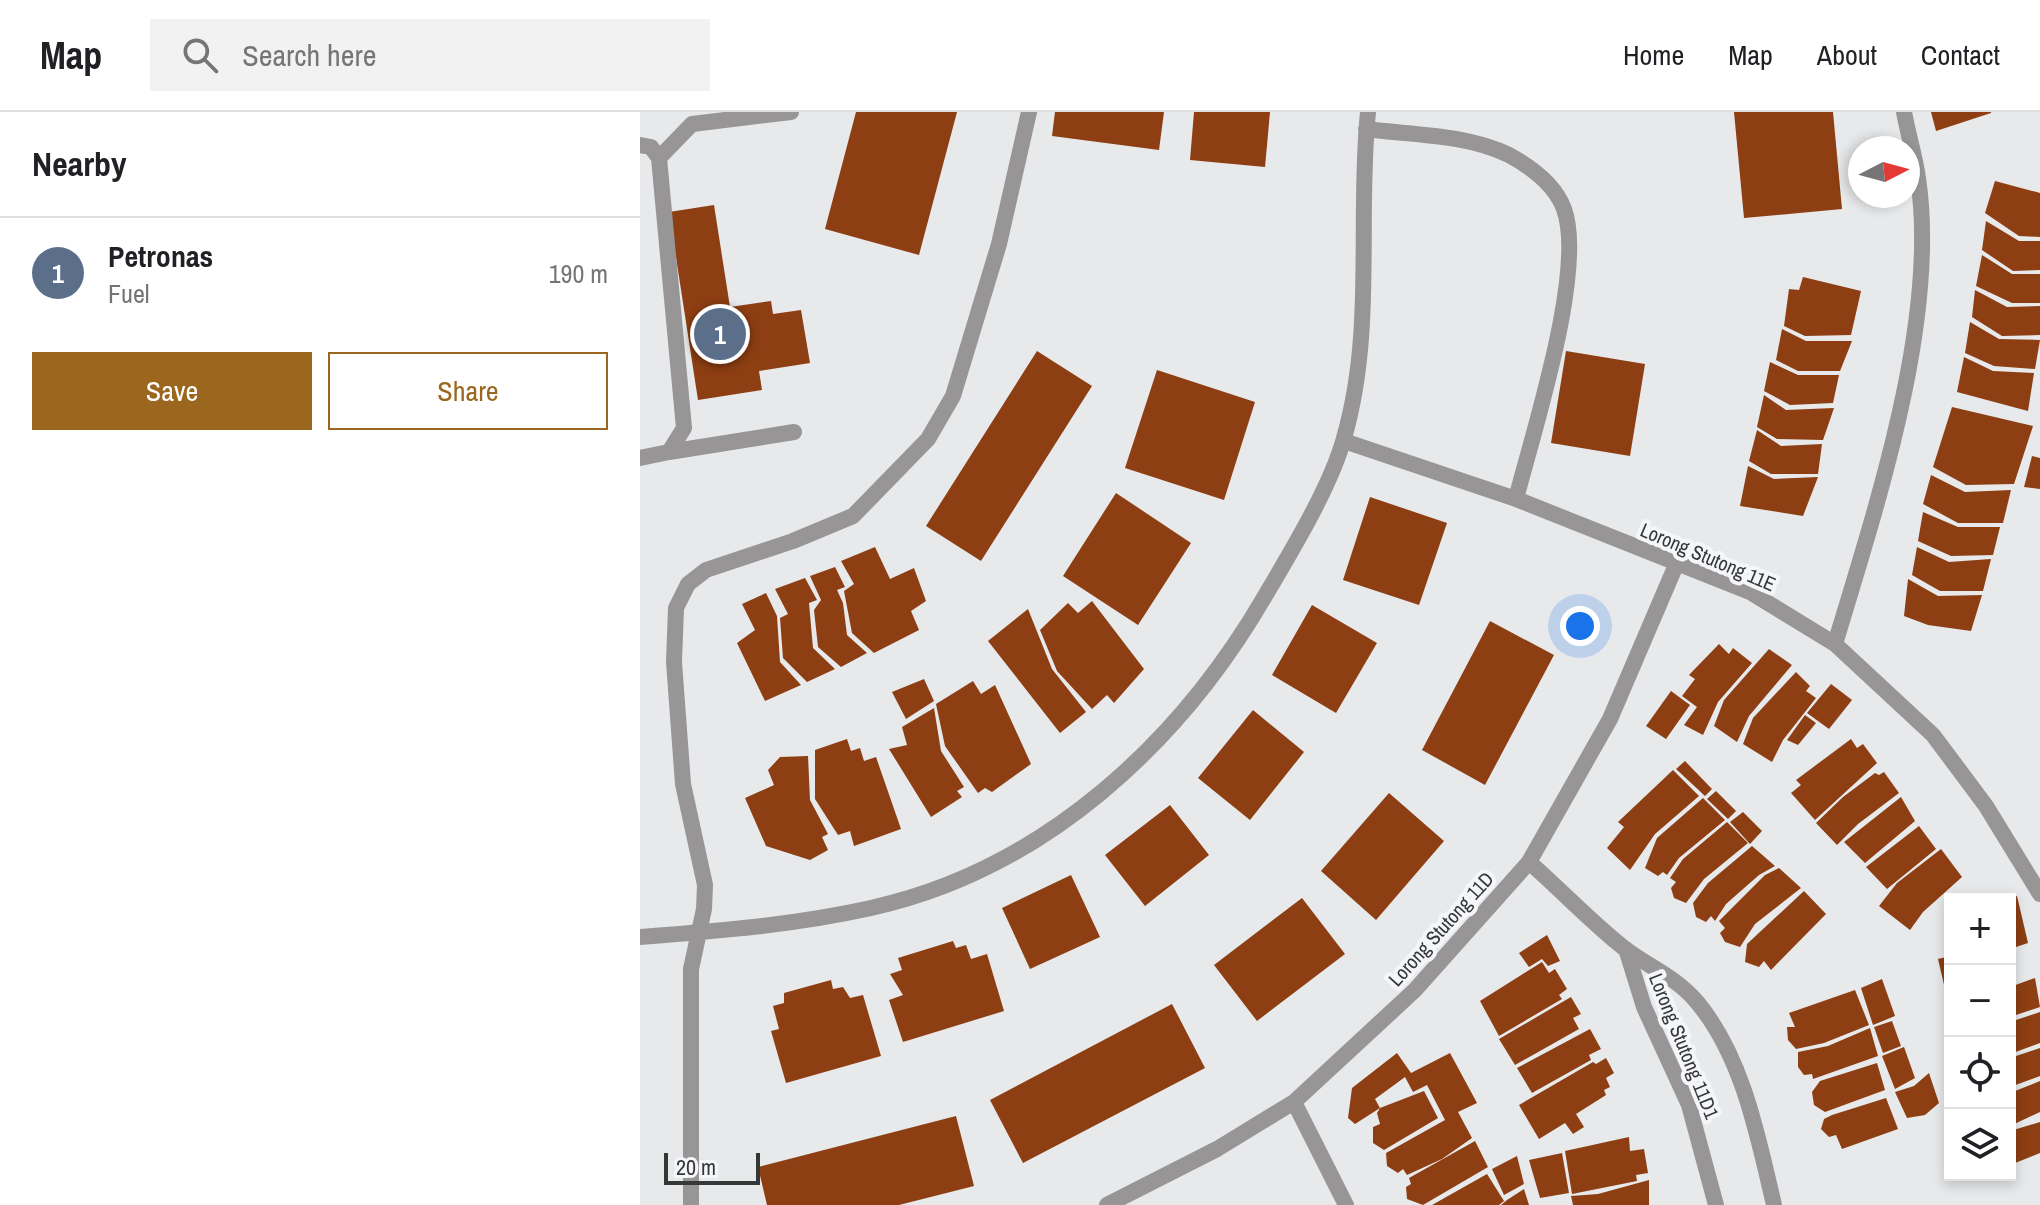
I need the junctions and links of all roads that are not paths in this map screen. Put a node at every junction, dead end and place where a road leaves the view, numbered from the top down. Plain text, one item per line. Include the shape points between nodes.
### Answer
1 (791, 112) edge
2 (1029, 112) edge
3 (1368, 112) edge
4 (1904, 112) edge
5 (691, 118) edge
6 (1366, 129) junction
7 (640, 145) edge
8 (659, 158) junction
9 (794, 432) dead end
10 (1344, 441) junction
11 (669, 452) junction
12 (640, 458) edge
13 (1516, 499) junction
14 (1676, 565) junction
15 (1835, 644) junction
16 (1529, 862) junction
17 (2039, 891) edge
18 (699, 932) junction
19 (640, 937) edge
20 (1626, 949) junction
21 (1294, 1102) junction
22 (691, 1205) edge
23 (1107, 1205) edge
24 (1346, 1205) edge
25 (1716, 1205) edge
26 (1774, 1205) edge

1 - 5 street
2 - 18 street via 999,244 953,396 928,439 853,516 706,570 688,584 676,608 674,662 683,784 705,885
3 - 6 street
4 - 15 street via 1918,179 1921,253 1915,332 1874,514
5 - 8 street
6 - 10 street via 1364,310
6 - 13 street via 1474,143 1507,154 1552,187 1564,209 1569,283
7 - 8 street via 651,147
8 - 11 street via 684,428
9 - 11 street
10 - 13 street, Lorong Stutong 11E
10 - 18 street via 1295,545 1232,652 1160,740 1098,796 1028,848 942,885 875,907
11 - 12 street
13 - 14 street, Lorong Stutong 11E
14 - 15 street, Lorong Stutong 11E via 1750,592
14 - 16 street, Lorong Stutong 11D via 1610,719
15 - 17 street, Lorong Stutong 11E via 1933,735
16 - 20 street
16 - 21 street, Lorong Stutong 11D via 1415,990
18 - 19 street
18 - 22 street via 691,969
20 - 25 street, Lorong Stutong 11D1 via 1644,1007 1689,1105
20 - 26 street via 1677,982 1723,1039 1755,1126
21 - 23 street, Lorong Stutong 11D via 1217,1149
21 - 24 street

